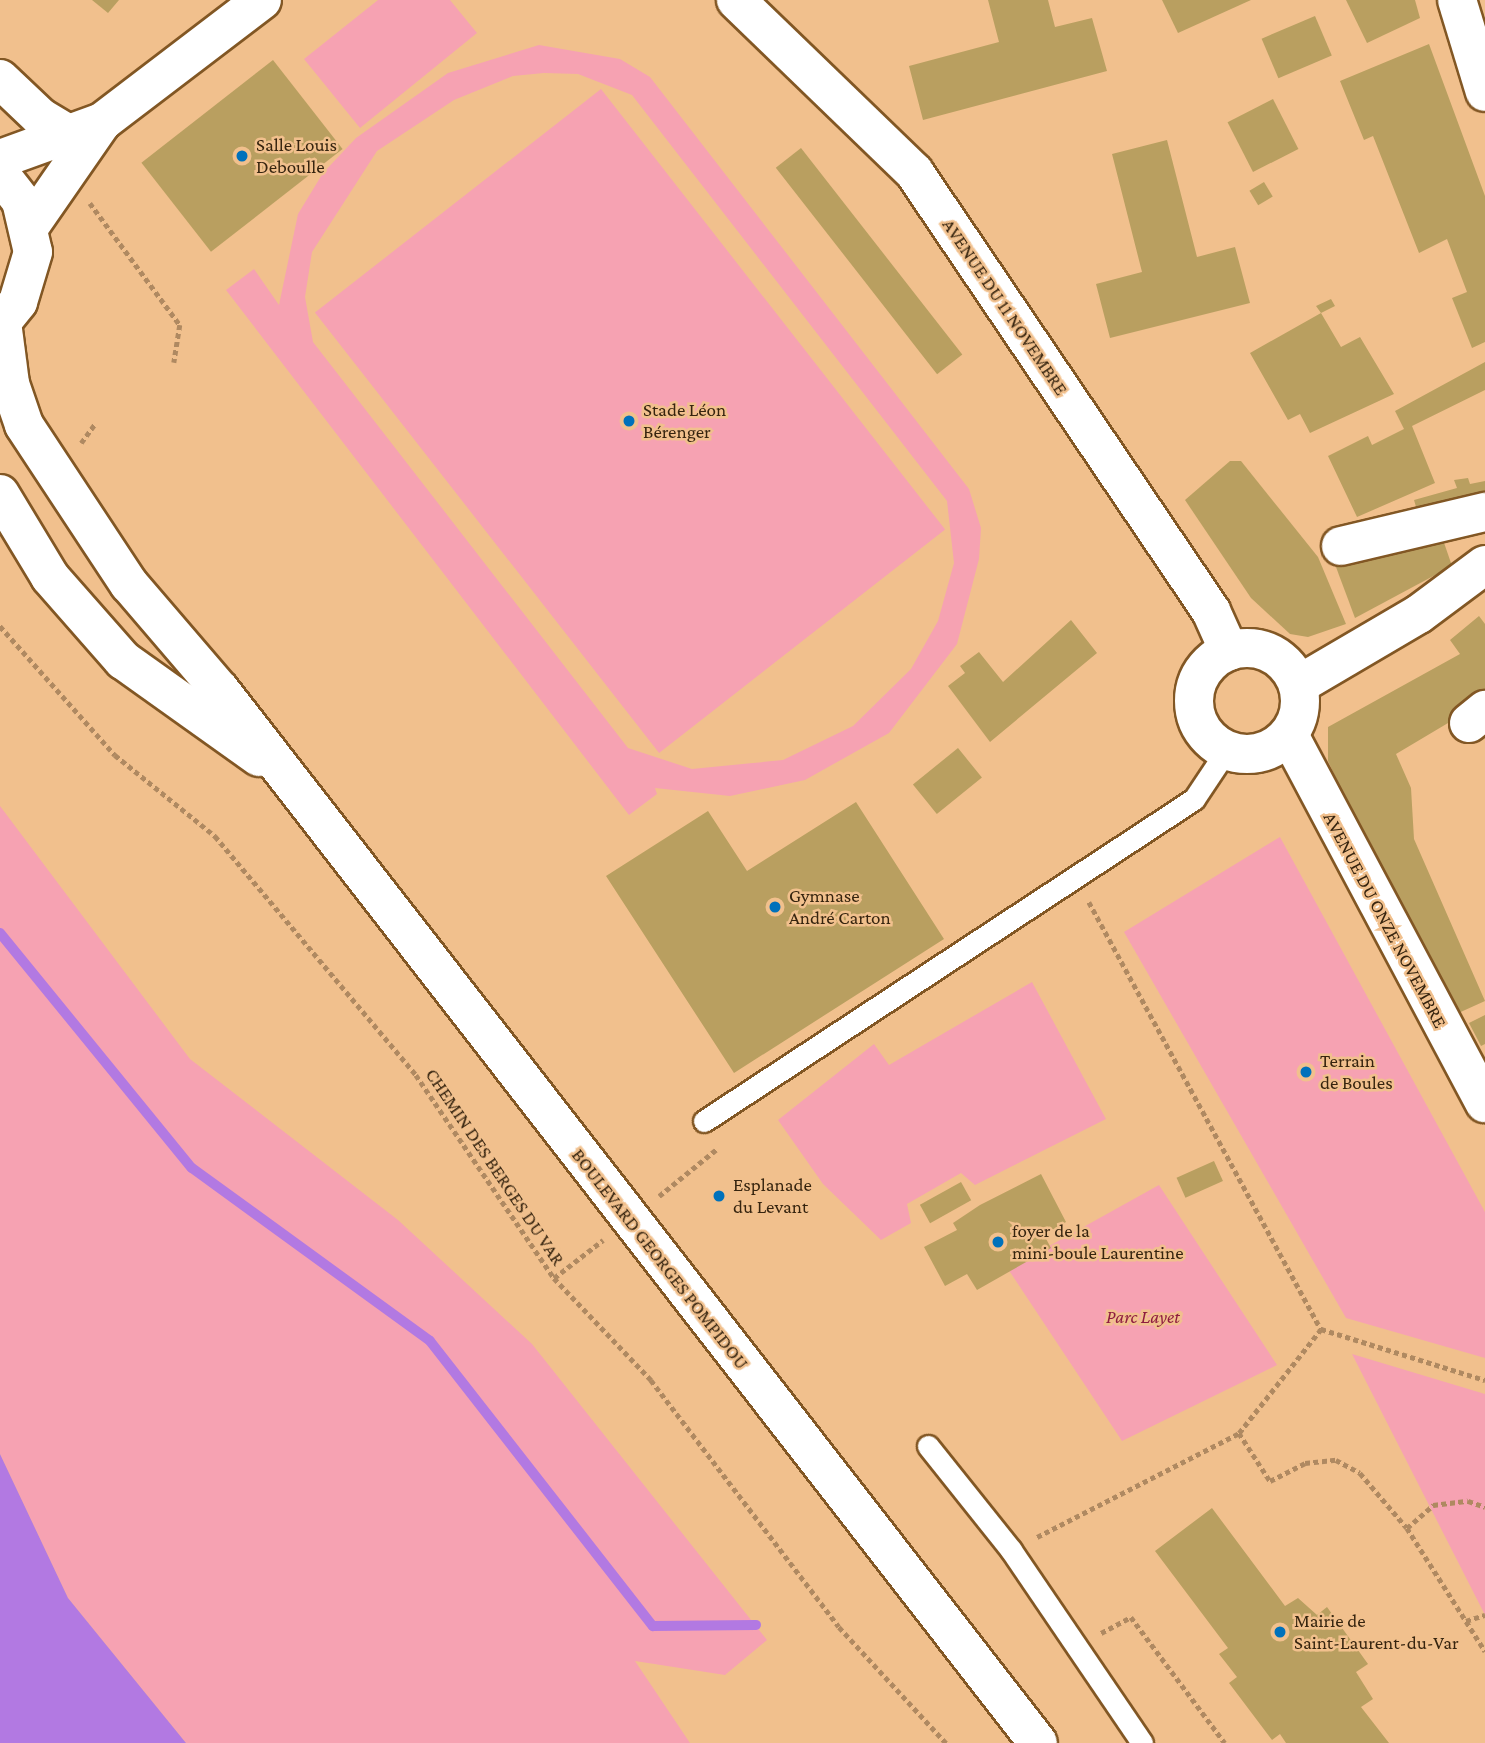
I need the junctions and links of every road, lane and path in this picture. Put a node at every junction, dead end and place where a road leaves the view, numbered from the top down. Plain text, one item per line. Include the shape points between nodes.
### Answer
1 (262, 0) edge
2 (736, 0) edge
3 (1457, 0) edge
4 (0, 79) edge
5 (1485, 92) edge
6 (87, 129) junction
7 (0, 159) edge
8 (0, 174) edge
9 (82, 194) dead end
10 (30, 226) junction
11 (1, 323) edge
12 (174, 363) dead end
13 (0, 494) edge
14 (1485, 512) edge
15 (1341, 546) dead end
16 (1485, 565) edge
17 (0, 626) edge
18 (1229, 651) junction
19 (1298, 685) junction
20 (1289, 735) junction
21 (1227, 751) junction
22 (284, 773) junction
23 (1073, 874) junction
24 (1485, 1103) edge
25 (704, 1121) dead end
26 (723, 1144) dead end
27 (631, 1219) junction
28 (554, 1278) junction
29 (1321, 1329) junction
30 (1485, 1380) edge
31 (1239, 1433) junction
32 (928, 1446) dead end
33 (1485, 1507) edge
34 (1408, 1528) junction
35 (1011, 1550) junction
36 (1485, 1615) edge
37 (1466, 1621) junction
38 (1074, 1646) junction
39 (1485, 1651) edge
40 (946, 1743) edge
41 (1038, 1743) edge
42 (1142, 1743) edge
43 (1226, 1743) edge

1 - 6 main road
2 - 18 main road, AVENUE DU 11 NOVEMBRE via 914,172 1211,611
3 - 5 main road
4 - 6 main road via 40,117
6 - 7 main road
6 - 10 main road
8 - 10 main road
9 - 12 path via 180,325
10 - 11 main road via 28,277
11 - 22 main road, BOULEVARD GEORGES POMPIDOU via 10,384 49,469 129,584
13 - 22 main road, BOULEVARD GEORGES POMPIDOU via 50,577 123,660
14 - 15 main road
16 - 19 main road via 1419,614
17 - 28 path, CHEMIN DES BERGES DU VAR via 115,755 215,836 416,1075
18 - 19 main road via 1270,653
18 - 21 main road via 1203,670 1193,701 1202,731
19 - 20 main road via 1300,711
20 - 21 main road via 1265,752
20 - 24 main road, AVENUE DU ONZE NOVEMBRE
21 - 23 lane via 1194,799
22 - 27 main road, BOULEVARD GEORGES POMPIDOU
23 - 25 lane
23 - 29 path
26 - 27 path
27 - 28 path
27 - 41 main road, BOULEVARD GEORGES POMPIDOU
28 - 40 path, CHEMIN DES BERGES DU VAR via 651,1380 839,1627
29 - 30 path
29 - 31 path
31 - 34 path via 1270,1481 1305,1463 1336,1460 1360,1473
31 - 35 path
32 - 35 lane
33 - 34 path via 1450,1501 1433,1506
34 - 37 path
35 - 38 lane
36 - 37 path
37 - 39 path
38 - 42 lane
38 - 43 path via 1131,1617

